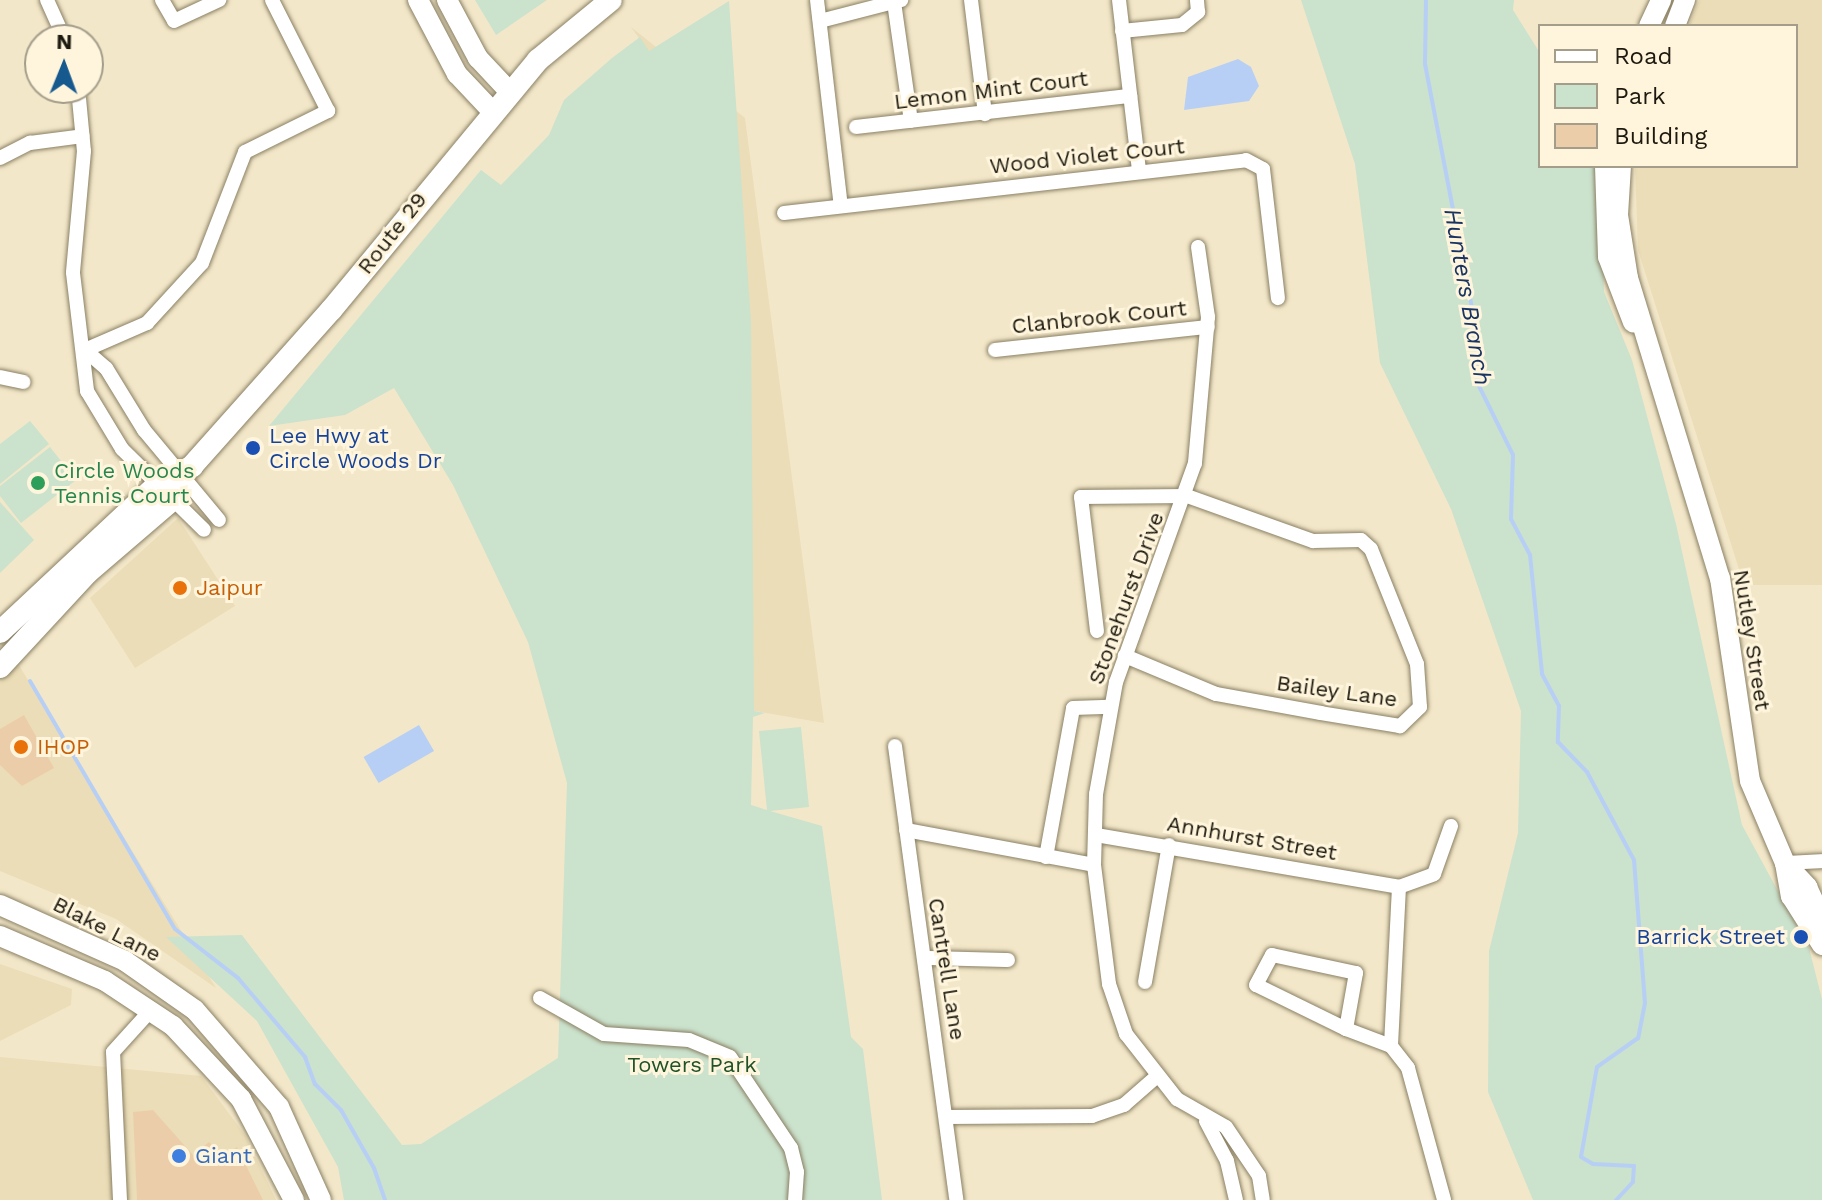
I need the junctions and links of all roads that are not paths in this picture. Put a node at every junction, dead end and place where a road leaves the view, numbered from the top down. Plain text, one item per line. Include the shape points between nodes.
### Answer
1 (47, 0) edge
2 (162, 0) edge
3 (219, 0) edge
4 (272, 0) edge
5 (418, 0) edge
6 (447, 0) edge
7 (611, 0) edge
8 (817, 0) edge
9 (971, 0) edge
10 (1119, 0) edge
11 (1197, 0) edge
12 (1661, 0) edge
13 (1685, 0) edge
14 (897, 1) edge
15 (820, 21) junction
16 (58, 24) edge
17 (1650, 24) edge
18 (1676, 24) edge
19 (1122, 31) junction
20 (509, 91) junction
21 (1130, 96) junction
22 (80, 104) edge
23 (492, 111) junction
24 (985, 114) junction
25 (911, 121) junction
26 (856, 127) dead end
27 (83, 136) junction
28 (0, 158) edge
29 (1605, 168) edge
30 (1621, 168) edge
31 (1139, 171) junction
32 (841, 206) junction
33 (784, 213) dead end
34 (1198, 247) dead end
35 (1278, 298) dead end
36 (1208, 327) junction
37 (1640, 332) junction
38 (85, 350) junction
39 (995, 350) dead end
40 (0, 377) edge
41 (23, 382) dead end
42 (181, 476) junction
43 (165, 492) junction
44 (1187, 496) junction
45 (219, 520) dead end
46 (204, 530) dead end
47 (1097, 631) dead end
48 (0, 632) edge
49 (1125, 656) junction
50 (0, 667) edge
51 (1110, 707) junction
52 (895, 746) dead end
53 (1451, 826) dead end
54 (906, 830) junction
55 (1096, 835) junction
56 (1169, 845) junction
57 (1046, 857) junction
58 (1822, 861) edge
59 (1785, 863) junction
60 (1094, 865) junction
61 (1399, 887) junction
62 (0, 905) edge
63 (1822, 919) edge
64 (0, 936) edge
65 (1822, 945) edge
66 (927, 958) junction
67 (1008, 960) dead end
68 (1145, 982) dead end
69 (540, 998) dead end
70 (151, 1010) junction
71 (1346, 1029) junction
72 (1391, 1046) junction
73 (1155, 1078) junction
74 (946, 1117) junction
75 (1206, 1121) junction
76 (120, 1200) edge
77 (294, 1200) edge
78 (321, 1200) edge
79 (795, 1200) edge
80 (956, 1200) edge
81 (1236, 1200) edge
82 (1263, 1200) edge
83 (1444, 1200) edge

1 - 16 street
2 - 3 street via 174,21
4 - 38 street via 328,111 245,152 202,263 147,323
5 - 23 main road via 457,74
6 - 20 main road via 478,58
7 - 20 main road, Route 29 via 551,46
8 - 15 street
9 - 24 street
10 - 19 street
11 - 19 street via 1198,12 1182,25
12 - 17 main road
13 - 18 main road
14 - 15 street
14 - 25 street
15 - 32 street
19 - 21 street
20 - 23 main road, Route 29
21 - 24 street, Lemon Mint Court
21 - 31 street
22 - 27 street
23 - 42 main road, Route 29 via 332,309
24 - 25 street, Lemon Mint Court
25 - 26 street, Lemon Mint Court
27 - 28 street via 30,143
27 - 38 street via 73,273
29 - 37 main road, Nutley Street via 1608,257 1619,297
30 - 37 main road, Nutley Street via 1619,231
31 - 32 street, Wood Violet Court
31 - 35 street, Wood Violet Court via 1246,160 1263,169
32 - 33 street, Wood Violet Court
34 - 36 street, Stonehurst Drive
36 - 39 street, Clanbrook Court
36 - 44 street, Stonehurst Drive
37 - 59 main road, Nutley Street via 1720,578 1750,781
38 - 42 street via 106,368
38 - 43 street via 92,401 122,449
40 - 41 street
42 - 43 main road, Route 29
42 - 45 street
43 - 46 street
43 - 48 main road, Route 29
43 - 50 main road, Route 29
44 - 47 street via 1081,497
44 - 49 street, Stonehurst Drive
44 - 49 street, Bailey Lane via 1313,541 1361,540 1371,549 1417,664 1420,707 1400,726 1321,713 1216,694
49 - 51 street, Stonehurst Drive
51 - 55 street, Stonehurst Drive
51 - 57 street via 1073,708
52 - 54 street, Cantrell Lane
53 - 61 street via 1434,874
54 - 57 street
54 - 66 street, Cantrell Lane
55 - 56 street, Annhurst Street
55 - 60 street, Stonehurst Drive
56 - 61 street, Annhurst Street
56 - 68 street
57 - 60 street
58 - 59 street
59 - 63 main road, Nutley Street via 1807,887
59 - 65 main road, Nutley Street via 1791,896
60 - 73 street, Stonehurst Drive via 1115,1009
61 - 72 street
62 - 78 main road, Blake Lane via 125,961 195,1010 279,1107
64 - 70 main road via 105,981
66 - 67 street
66 - 74 street, Cantrell Lane
69 - 79 street via 604,1034 689,1040 730,1057 791,1148 797,1172
70 - 76 street via 113,1052
70 - 77 main road via 241,1099
71 - 71 street via 1256,985 1272,955 1356,973
71 - 72 street
72 - 83 street via 1408,1068
73 - 74 street via 1124,1105 1092,1116
73 - 75 street, Stonehurst Drive
74 - 80 street, Cantrell Lane
75 - 81 street, Stonehurst Drive via 1227,1161
75 - 82 street, Stonehurst Drive via 1226,1127 1240,1144 1259,1176

